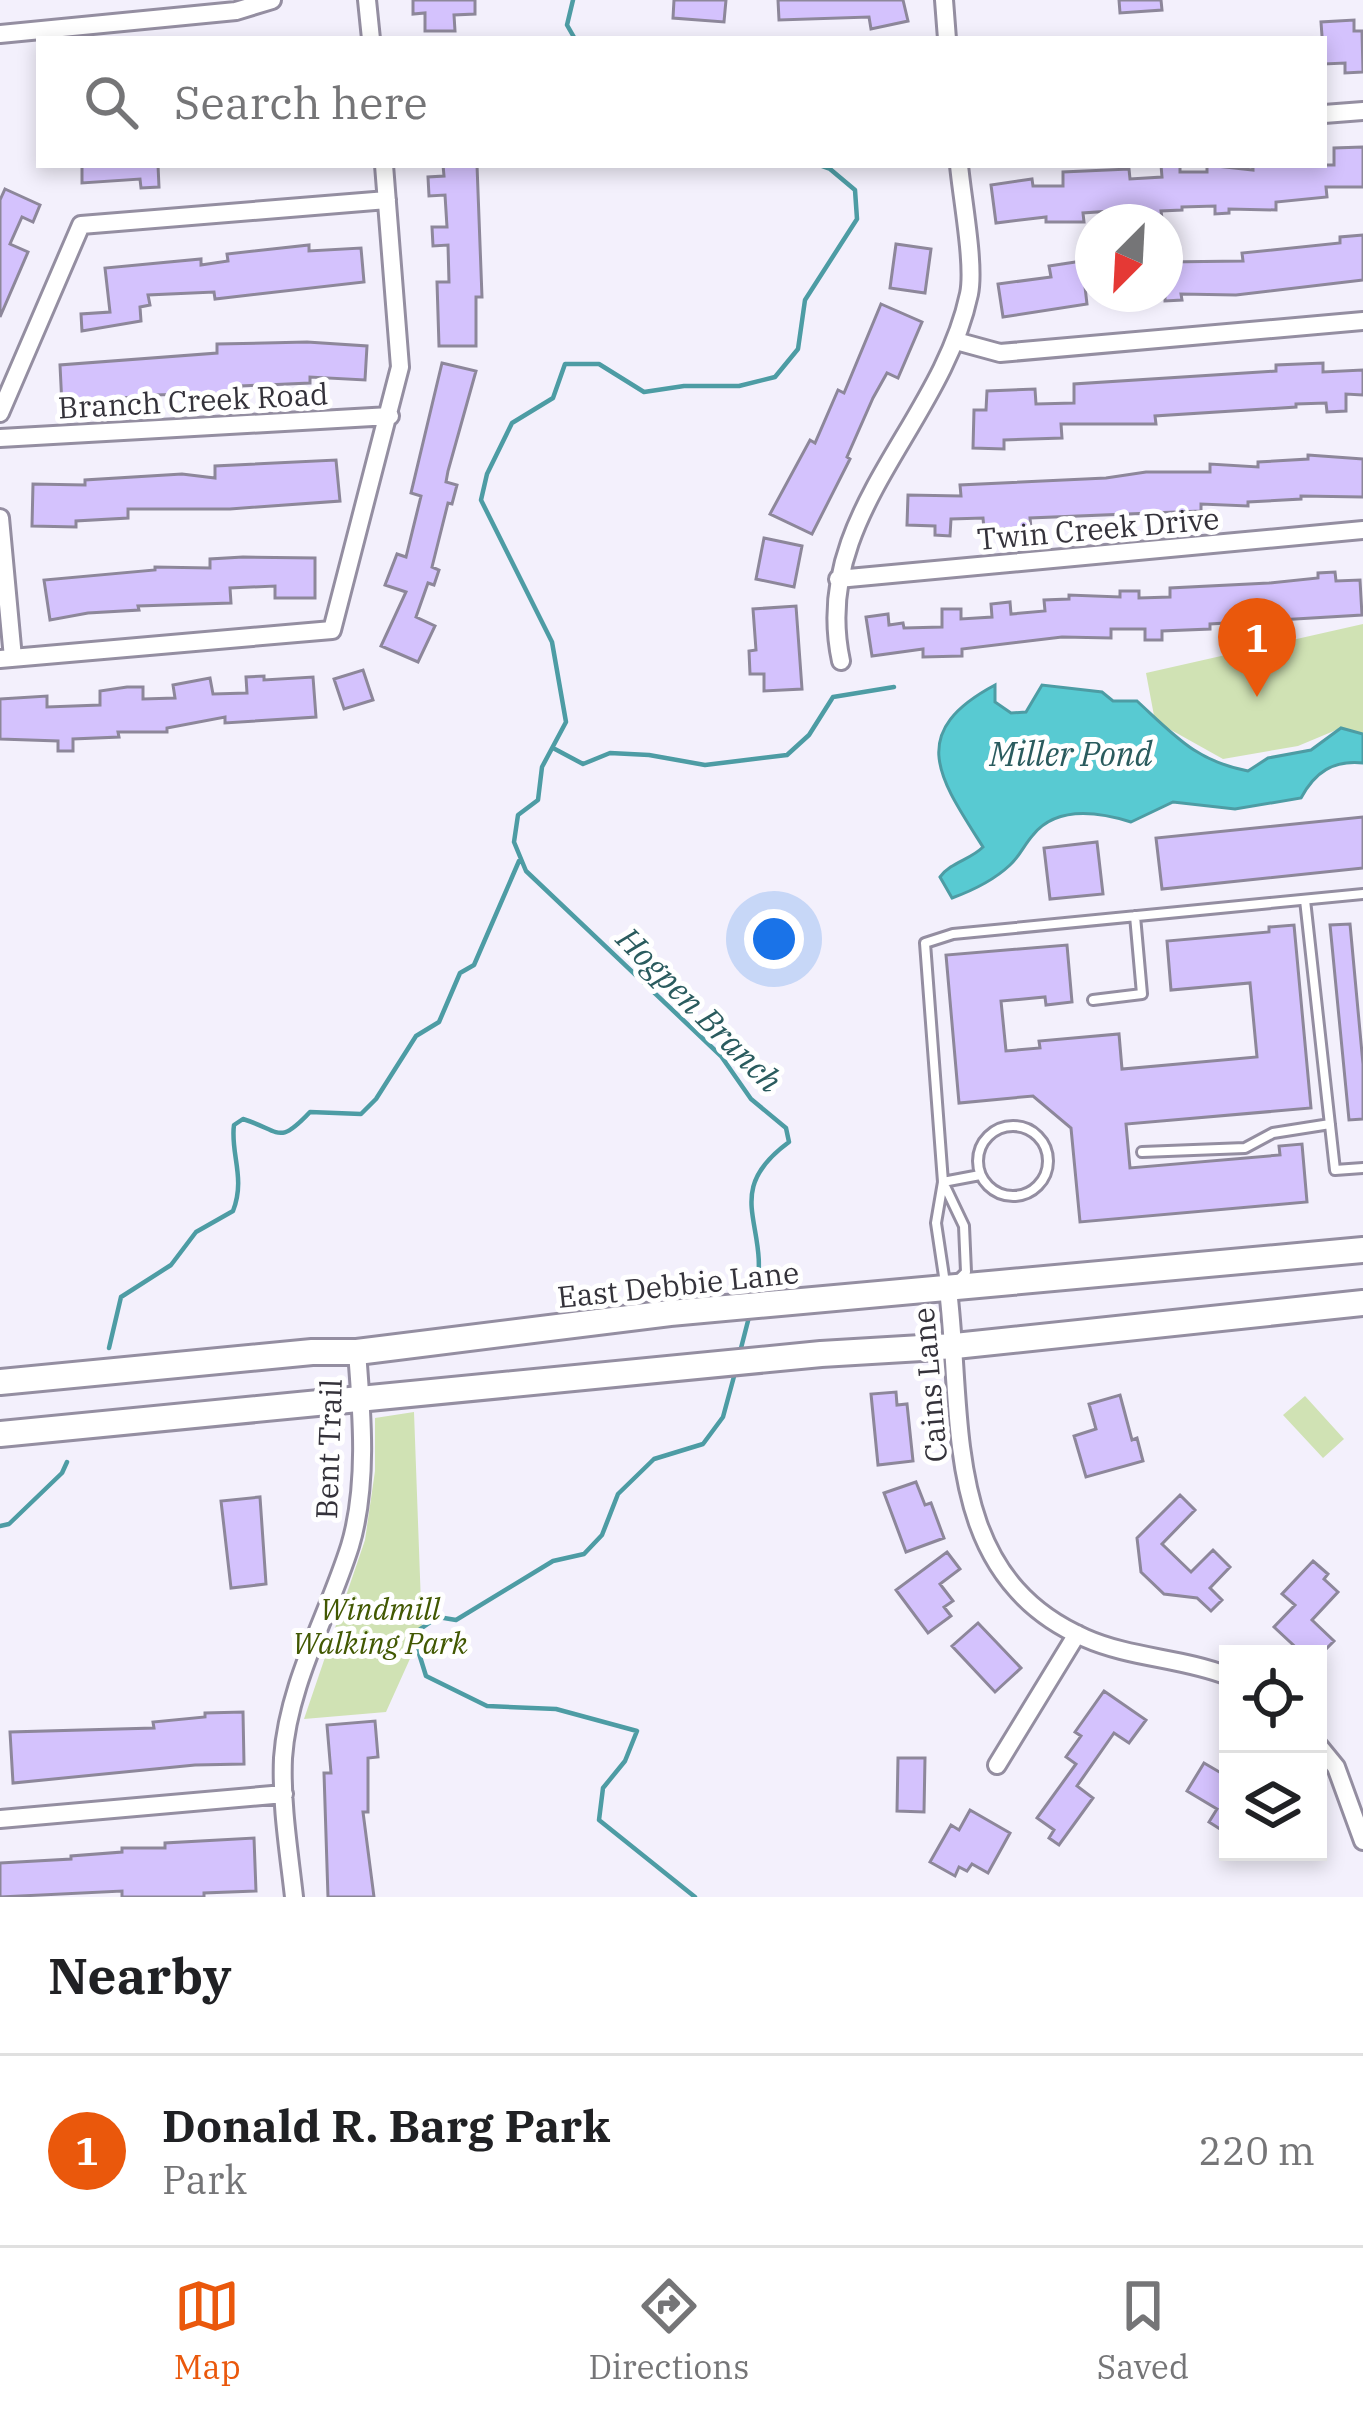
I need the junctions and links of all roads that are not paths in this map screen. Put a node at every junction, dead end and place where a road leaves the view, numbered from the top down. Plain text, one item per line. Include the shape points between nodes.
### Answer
1 (272, 0) edge
2 (367, 0) edge
3 (944, 0) edge
4 (0, 34) edge
5 (371, 36) edge
6 (947, 36) edge
7 (1363, 111) edge
8 (1327, 114) edge
9 (384, 168) edge
10 (958, 168) edge
11 (387, 200) junction
12 (1363, 321) edge
13 (956, 341) junction
14 (0, 413) edge
15 (390, 416) junction
16 (0, 439) edge
17 (0, 518) edge
18 (1363, 530) edge
19 (838, 579) junction
20 (7, 658) edge
21 (841, 662) dead end
22 (1363, 894) edge
23 (1305, 900) junction
24 (1135, 916) junction
25 (1093, 1000) dead end
26 (1330, 1124) junction
27 (1142, 1152) dead end
28 (1363, 1168) edge
29 (980, 1174) junction
30 (943, 1182) junction
31 (1363, 1250) edge
32 (948, 1289) junction
33 (1363, 1303) edge
34 (955, 1346) junction
35 (357, 1352) junction
36 (0, 1382) edge
37 (361, 1398) junction
38 (0, 1434) edge
39 (1077, 1634) junction
40 (1219, 1673) edge
41 (1325, 1753) edge
42 (997, 1765) dead end
43 (284, 1794) junction
44 (0, 1819) edge
45 (1363, 1841) edge
46 (294, 1897) edge

1 - 4 street
2 - 5 street
3 - 6 street
7 - 8 street
9 - 11 street
10 - 13 street via 971,288
11 - 14 street via 81,225
11 - 15 street via 400,367
12 - 13 street via 1000,353
13 - 19 street via 847,542
15 - 16 street, Branch Creek Road
15 - 20 street via 332,630
17 - 20 street
18 - 19 street, Twin Creek Drive
19 - 21 street
22 - 23 lane
23 - 24 lane
23 - 26 lane
24 - 25 lane via 1142,994
24 - 30 lane via 953,934 925,944
26 - 27 lane via 1273,1133 1245,1148
26 - 28 lane via 1335,1170
29 - 29 lane via 996,1193 1019,1197 1046,1175 1047,1151 1034,1132 1001,1128 978,1152
29 - 30 lane
30 - 32 lane via 936,1223
30 - 32 lane via 964,1226 966,1273
31 - 32 main road, East Debbie Lane
32 - 34 street, Cains Lane
32 - 35 main road, East Debbie Lane
33 - 34 main road
34 - 37 main road
34 - 39 street, Cains Lane via 960,1456 999,1570
35 - 36 main road, East Debbie Lane
35 - 37 street, Bent Trail
37 - 38 main road
37 - 43 street, Bent Trail via 352,1541 292,1710
39 - 40 street, Cains Lane
39 - 42 street
41 - 45 street
43 - 44 street
43 - 46 street, Bent Trail

